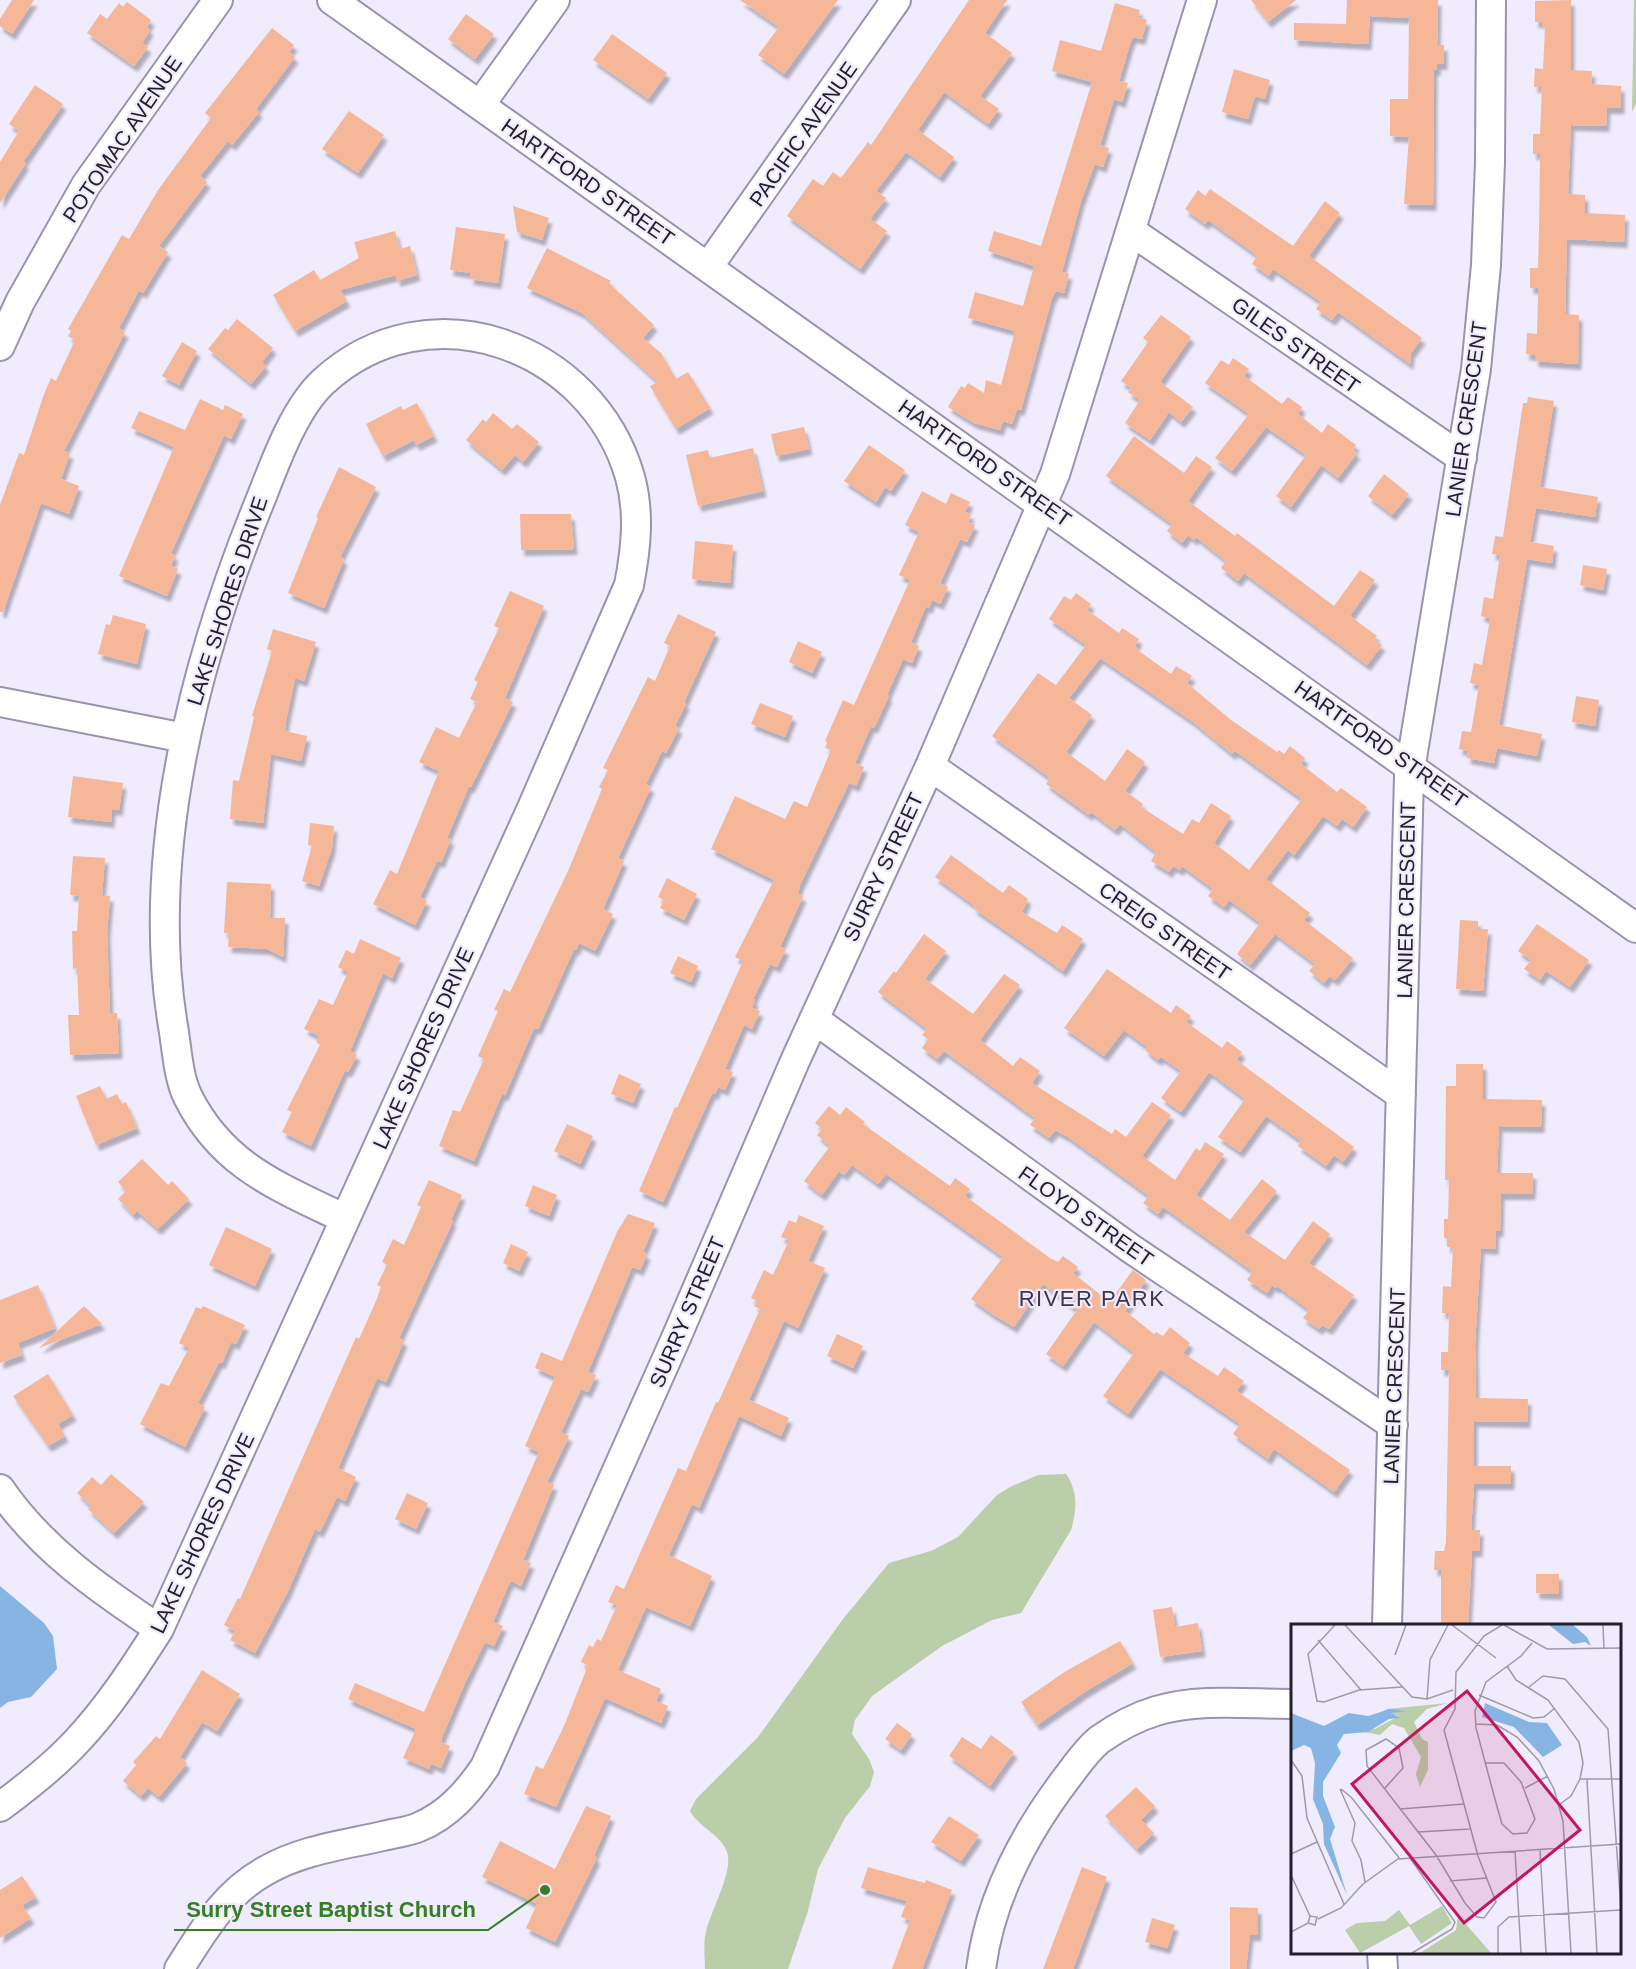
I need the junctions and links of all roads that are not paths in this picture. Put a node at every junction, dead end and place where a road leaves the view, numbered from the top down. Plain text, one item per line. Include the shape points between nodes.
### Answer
1 (218, 0) edge
2 (332, 0) edge
3 (555, 0) edge
4 (896, 0) edge
5 (1202, 0) edge
6 (1491, 0) edge
7 (480, 105) junction
8 (1131, 231) junction
9 (708, 267) junction
10 (0, 346) edge
11 (1462, 458) junction
12 (1042, 504) junction
13 (0, 702) edge
14 (185, 738) junction
15 (930, 766) junction
16 (1410, 766) junction
17 (1636, 928) edge
18 (814, 1019) junction
19 (1401, 1095) junction
20 (345, 1219) junction
21 (1393, 1425) junction
22 (0, 1489) edge
23 (1387, 1624) edge
24 (159, 1629) junction
25 (1291, 1704) edge
26 (0, 1808) edge
27 (1382, 1954) edge
28 (179, 1969) edge
29 (981, 1969) edge
30 (1383, 1969) edge

1 - 10 street, POTOMAC AVENUE via 86,185
2 - 7 street, HARTFORD STREET
3 - 7 street
4 - 9 street, PACIFIC AVENUE
5 - 8 street
6 - 11 street, LANIER CRESCENT via 1486,265
7 - 9 street, HARTFORD STREET
8 - 11 street, GILES STREET
8 - 12 street via 1055,474
9 - 12 street, HARTFORD STREET
11 - 16 street, LANIER CRESCENT
12 - 15 street, SURRY STREET
12 - 16 street, HARTFORD STREET
13 - 14 street
14 - 20 street, LAKE SHORES DRIVE via 173,815 166,948 171,1010 187,1095 207,1127 256,1176
14 - 20 street, LAKE SHORES DRIVE via 209,641 240,547 305,402 322,383 346,363 374,348 435,333 472,335 510,345 556,371 582,393 603,419 631,479 637,519 629,585
15 - 18 street, SURRY STREET
15 - 19 street, CREIG STREET
16 - 17 street, HARTFORD STREET
16 - 19 street, LANIER CRESCENT
18 - 21 street, FLOYD STREET via 1130,1248
18 - 28 street, SURRY STREET via 485,1767 448,1810 418,1827 296,1856 265,1871 233,1893 214,1913
19 - 21 street, LANIER CRESCENT
20 - 24 street, LAKE SHORES DRIVE
21 - 23 street, LANIER CRESCENT
22 - 24 street via 45,1544 88,1582
24 - 26 street, LAKE SHORES DRIVE via 126,1681 78,1741
25 - 29 street via 1187,1704 1125,1723 1098,1741 1056,1793 1025,1843 992,1915
27 - 30 street

